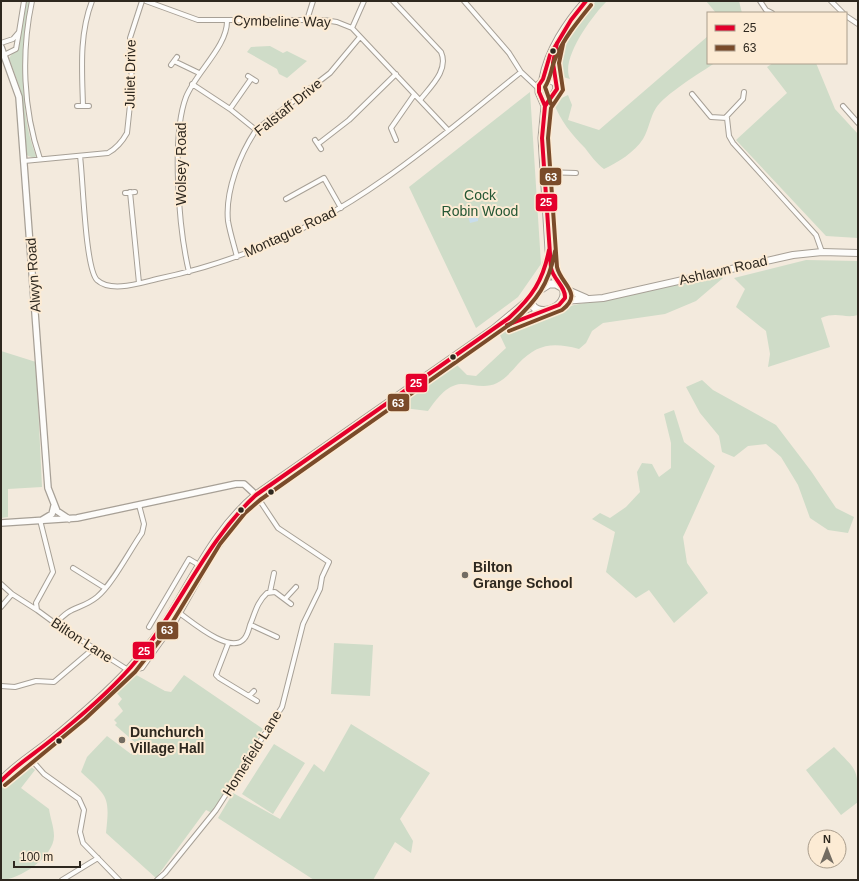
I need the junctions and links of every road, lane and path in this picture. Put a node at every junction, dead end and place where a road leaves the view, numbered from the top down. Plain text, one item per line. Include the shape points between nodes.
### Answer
1 (24, 1) edge
2 (32, 1) edge
3 (92, 1) edge
4 (142, 1) edge
5 (146, 1) edge
6 (313, 1) edge
7 (364, 1) edge
8 (393, 1) edge
9 (464, 1) edge
10 (586, 1) edge
11 (760, 1) edge
12 (831, 1) edge
13 (770, 12) edge
14 (842, 12) edge
15 (847, 17) edge
16 (227, 20) junction
17 (307, 20) junction
18 (858, 24) edge
19 (352, 28) junction
20 (19, 32) junction
21 (360, 37) junction
22 (1, 43) edge
23 (558, 43) junction
24 (1, 47) edge
25 (4, 55) junction
26 (174, 61) dead end
27 (199, 72) junction
28 (521, 72) junction
29 (396, 74) junction
30 (256, 81) dead end
31 (555, 82) junction
32 (192, 84) junction
33 (539, 85) junction
34 (744, 92) dead end
35 (414, 94) junction
36 (692, 94) dead end
37 (550, 96) junction
38 (420, 100) junction
39 (77, 106) dead end
40 (83, 106) junction
41 (89, 106) dead end
42 (545, 106) junction
43 (843, 106) dead end
44 (230, 109) junction
45 (726, 118) junction
46 (858, 123) edge
47 (256, 130) junction
48 (448, 130) junction
49 (315, 140) dead end
50 (396, 140) dead end
51 (318, 144) junction
52 (321, 150) dead end
53 (80, 156) junction
54 (40, 159) junction
55 (24, 161) junction
56 (544, 172) junction
57 (576, 172) dead end
58 (135, 192) dead end
59 (286, 198) dead end
60 (341, 208) junction
61 (549, 250) junction
62 (822, 252) junction
63 (858, 253) edge
64 (236, 257) junction
65 (190, 272) junction
66 (139, 283) junction
67 (561, 287) junction
68 (535, 293) junction
69 (530, 299) junction
70 (589, 299) junction
71 (563, 301) junction
72 (544, 311) junction
73 (494, 329) junction
74 (256, 495) junction
75 (140, 505) junction
76 (54, 506) junction
77 (69, 519) junction
78 (40, 520) junction
79 (229, 521) junction
80 (1, 523) edge
81 (199, 565) junction
82 (73, 568) dead end
83 (274, 573) dead end
84 (1, 584) edge
85 (296, 587) dead end
86 (105, 588) junction
87 (270, 592) junction
88 (12, 594) junction
89 (285, 599) junction
90 (291, 604) dead end
91 (1, 607) edge
92 (173, 609) junction
93 (37, 610) junction
94 (180, 613) junction
95 (168, 618) junction
96 (175, 622) junction
97 (56, 624) junction
98 (251, 625) junction
99 (149, 627) dead end
100 (277, 637) dead end
101 (228, 644) junction
102 (94, 648) junction
103 (130, 668) junction
104 (1, 686) edge
105 (254, 690) dead end
106 (250, 696) junction
107 (257, 702) dead end
108 (29, 757) junction
109 (1, 781) edge
110 (98, 858) junction
111 (62, 880) edge
112 (119, 880) edge
113 (157, 880) edge

1 - 20 street
2 - 54 street via 27,35 26,89 33,142
3 - 40 street via 82,42
4 - 53 street, Juliet Drive via 130,38 132,86 126,133 114,150
5 - 16 street, Cymbeline Way via 198,20
6 - 17 street
7 - 19 street
8 - 38 street via 441,52 444,59 444,66
9 - 28 street via 509,53
10 - 23 main road
11 - 13 street
12 - 14 street
15 - 18 street
16 - 17 street, Cymbeline Way
16 - 27 street, Wolsey Road via 220,46
17 - 19 street, Cymbeline Way via 338,22
19 - 21 street, Cymbeline Way
20 - 22 street via 13,39
20 - 25 street via 16,49
21 - 29 street, Cymbeline Way
21 - 47 street, Falstaff Drive via 330,73
23 - 31 main road via 553,63
23 - 33 main road
24 - 25 street, Alwyn Road
25 - 55 street, Alwyn Road via 19,97
26 - 27 street
27 - 32 street, Wolsey Road
28 - 33 street
28 - 48 street, Montague Road
29 - 35 street, Cymbeline Way
29 - 51 street via 349,120
30 - 44 street via 250,77
31 - 33 main road via 550,78
31 - 37 main road via 557,89
32 - 44 street
32 - 65 street, Wolsey Road via 181,114 178,175
33 - 37 main road
33 - 42 main road
34 - 45 street via 743,99
35 - 38 street, Cymbeline Way
35 - 50 street via 391,128
36 - 45 street via 711,117
37 - 42 main road
38 - 48 street, Cymbeline Way
39 - 40 street
40 - 41 street
42 - 56 main road via 542,138
43 - 46 street
44 - 47 street
45 - 62 street via 729,121 729,136 733,144 816,235
47 - 64 street, Falstaff Drive via 239,160 229,200 228,219
48 - 60 street, Montague Road via 384,180
49 - 51 street
51 - 52 street
53 - 54 street, Juliet Drive
53 - 66 street, Montague Road via 93,275 108,286
54 - 55 street, Juliet Drive
55 - 76 street, Alwyn Road via 48,488
56 - 57 street
56 - 61 main road
58 - 66 street via 128,193
59 - 60 street via 324,178
60 - 64 street, Montague Road via 292,234
61 - 67 main road via 552,272
61 - 68 main road via 546,268
62 - 63 main road, Ashlawn Road
62 - 70 main road, Ashlawn Road via 770,260
64 - 65 street, Montague Road
65 - 66 street, Montague Road
67 - 68 main road via 549,284
67 - 70 main road, Ashlawn Road
67 - 71 main road via 565,294
68 - 69 main road
69 - 72 main road via 533,308
69 - 73 main road
70 - 71 main road, Ashlawn Road
71 - 72 main road
72 - 73 main road
73 - 74 main road
74 - 75 street via 244,484 236,484
74 - 79 main road
74 - 113 street, Homefield Lane via 278,528 329,562 320,589 303,624 280,710 216,810
75 - 77 street
75 - 86 street via 144,524 142,533
76 - 77 street
76 - 78 street via 52,514
77 - 78 street
78 - 80 street
78 - 93 street, Bilton Lane via 53,572 36,603
79 - 81 main road
79 - 94 street via 234,526 212,556
81 - 92 main road
81 - 99 street via 190,557
82 - 86 street
83 - 87 street
84 - 88 street, Bilton Lane
85 - 89 street
86 - 97 street via 97,597 64,614
87 - 89 street via 275,592
87 - 98 street via 257,606
88 - 91 street
88 - 93 street, Bilton Lane
89 - 90 street
92 - 94 street
92 - 95 main road
93 - 97 street, Bilton Lane
94 - 96 street
94 - 101 street
95 - 96 street
95 - 103 main road
96 - 103 street via 142,668
97 - 102 street, Bilton Lane
98 - 100 street
98 - 101 street via 244,639 237,644
101 - 106 street via 216,675
102 - 103 street, Bilton Lane
102 - 104 street via 54,682 36,681 15,687
103 - 108 main road via 66,728
105 - 106 street
106 - 107 street
108 - 109 main road
108 - 110 street via 44,774 80,799 84,810 80,832 82,839
110 - 111 street
110 - 112 street

